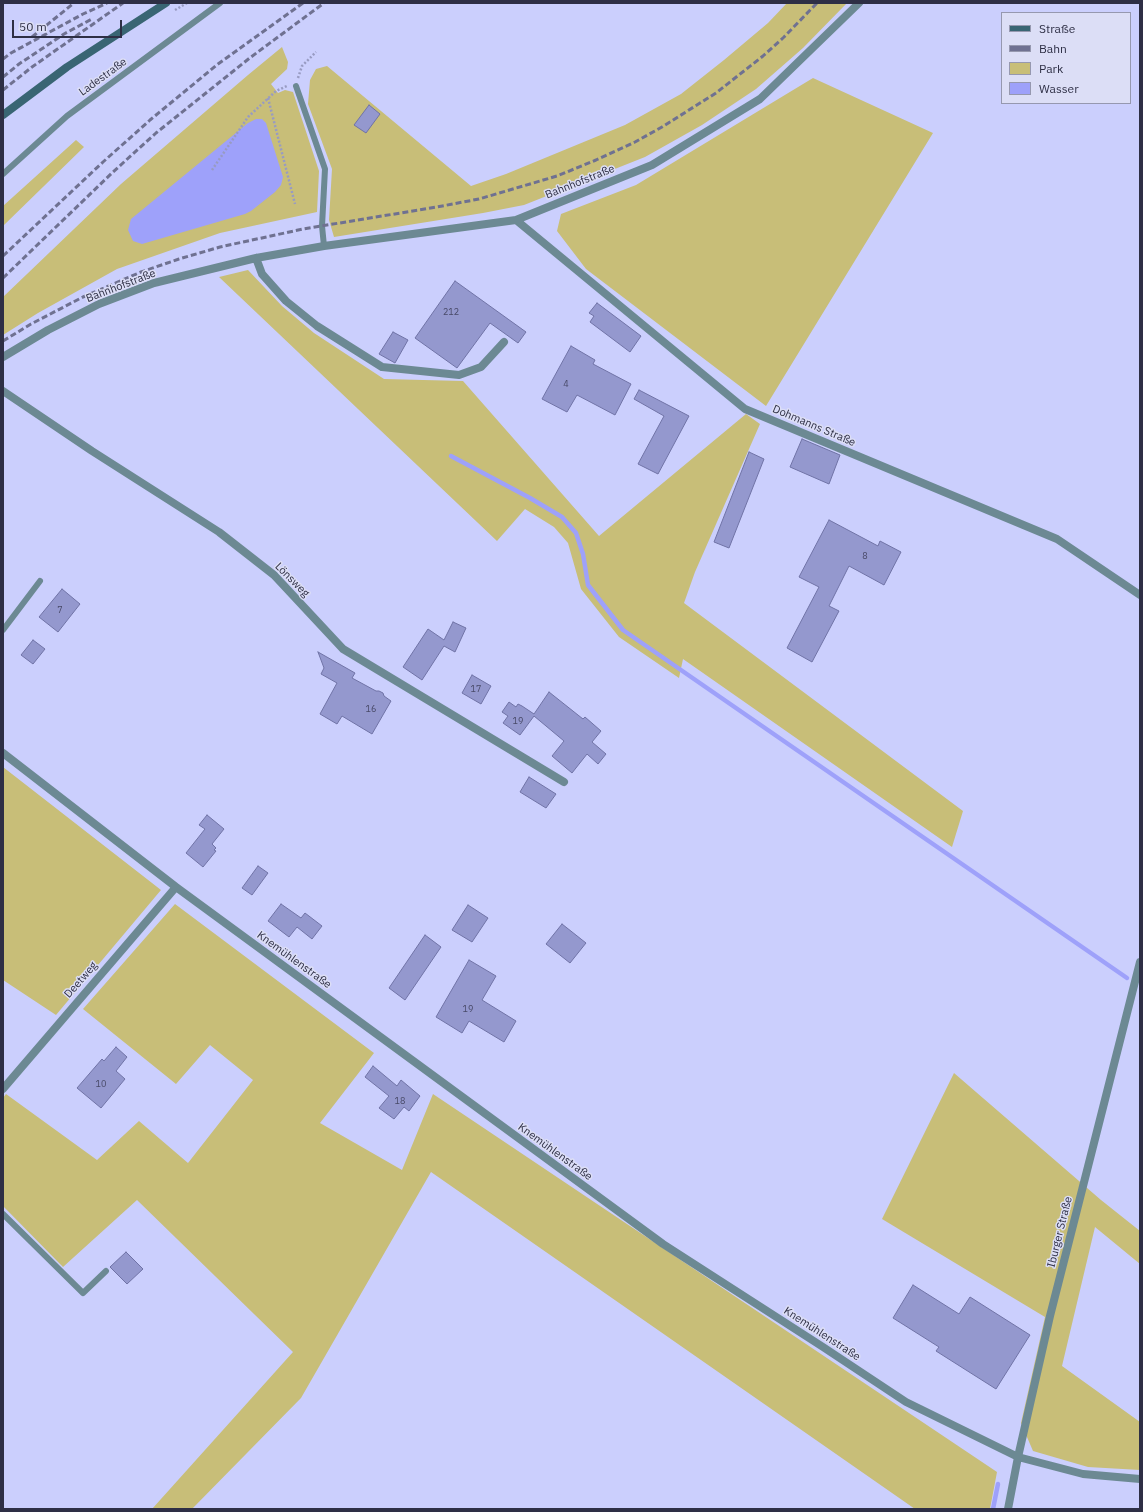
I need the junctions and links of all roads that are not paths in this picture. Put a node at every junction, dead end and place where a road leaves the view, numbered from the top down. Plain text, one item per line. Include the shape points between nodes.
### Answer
1 (166, 3) edge
2 (220, 3) edge
3 (859, 3) edge
4 (296, 86) road end
5 (3, 115) edge
6 (3, 174) edge
7 (516, 220) junction
8 (324, 246) junction
9 (256, 258) junction
10 (504, 342) dead end
11 (3, 357) edge
12 (3, 391) edge
13 (40, 581) dead end
14 (1140, 595) edge
15 (3, 630) edge
16 (3, 753) edge
17 (564, 782) dead end
18 (176, 887) junction
19 (1140, 962) edge
20 (3, 1089) edge
21 (3, 1214) edge
22 (106, 1271) dead end
23 (1018, 1457) junction
24 (1140, 1479) edge
25 (1008, 1509) edge

1 - 5 street via 67,67
2 - 6 lane, Ladestraße via 67,116
3 - 7 street, Bahnhofstraße via 760,99 652,165
4 - 8 lane via 325,169 322,226
7 - 8 street, Bahnhofstraße
7 - 14 street, Dohmanns Straße via 745,409 1057,539
8 - 9 street, Bahnhofstraße
9 - 10 street via 262,274 286,301 317,326 382,367 459,375 481,367
9 - 11 street, Bahnhofstraße via 154,283 99,304
12 - 17 street, Lönsweg via 219,532 274,575 343,649
13 - 15 lane
16 - 18 street, Knemühlenstraße
18 - 20 street, Deetweg
18 - 23 street, Knemühlenstraße via 663,1244 906,1402
19 - 23 street, Iburger Straße via 1050,1316
21 - 22 lane via 83,1293
23 - 24 street, Knemühlenstraße via 1083,1474
23 - 25 street, Iburger Straße

